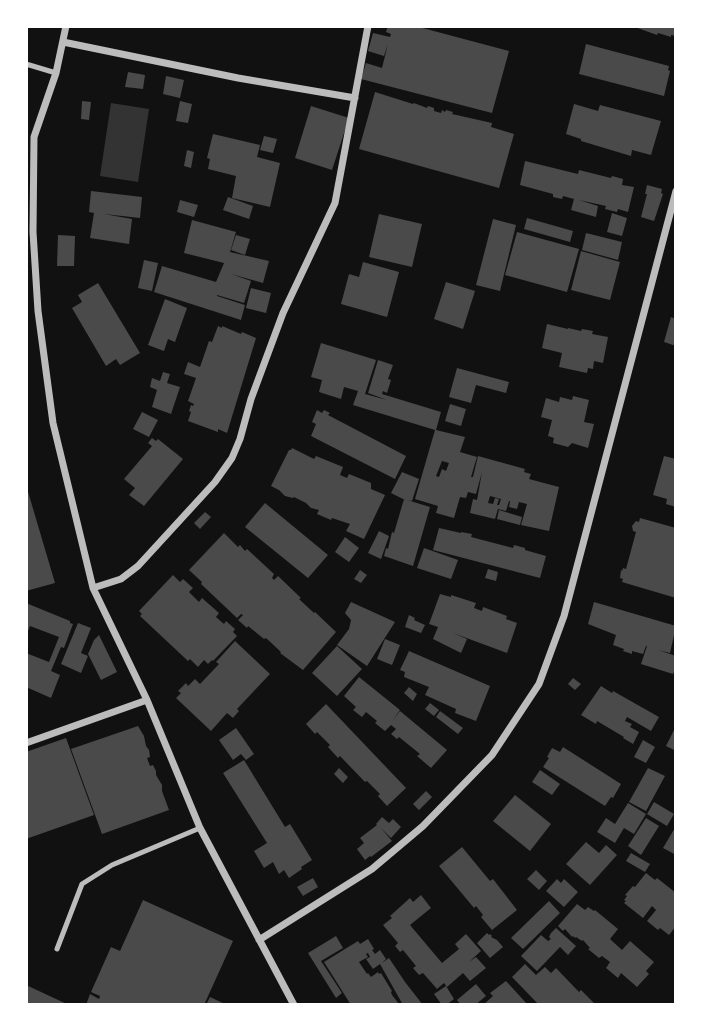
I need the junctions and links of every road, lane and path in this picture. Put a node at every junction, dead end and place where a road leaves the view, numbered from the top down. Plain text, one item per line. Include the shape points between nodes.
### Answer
1 (66, 26) edge
2 (368, 26) edge
3 (63, 42) junction
4 (26, 64) edge
5 (56, 73) junction
6 (355, 98) junction
7 (676, 191) edge
8 (93, 588) junction
9 (147, 700) junction
10 (26, 743) edge
11 (200, 828) junction
12 (259, 940) junction
13 (57, 949) dead end
14 (294, 1005) edge

1 - 3 street
2 - 6 street
3 - 5 street
3 - 6 street
4 - 5 lane
5 - 8 street via 34,138 37,311 53,423
6 - 8 street via 335,203 283,313 232,458 138,566 121,579
7 - 12 street via 564,617 539,684 492,755 423,826 372,869
8 - 9 street
9 - 10 street
9 - 11 street
11 - 12 street
11 - 13 lane via 112,865 82,884
12 - 14 street

